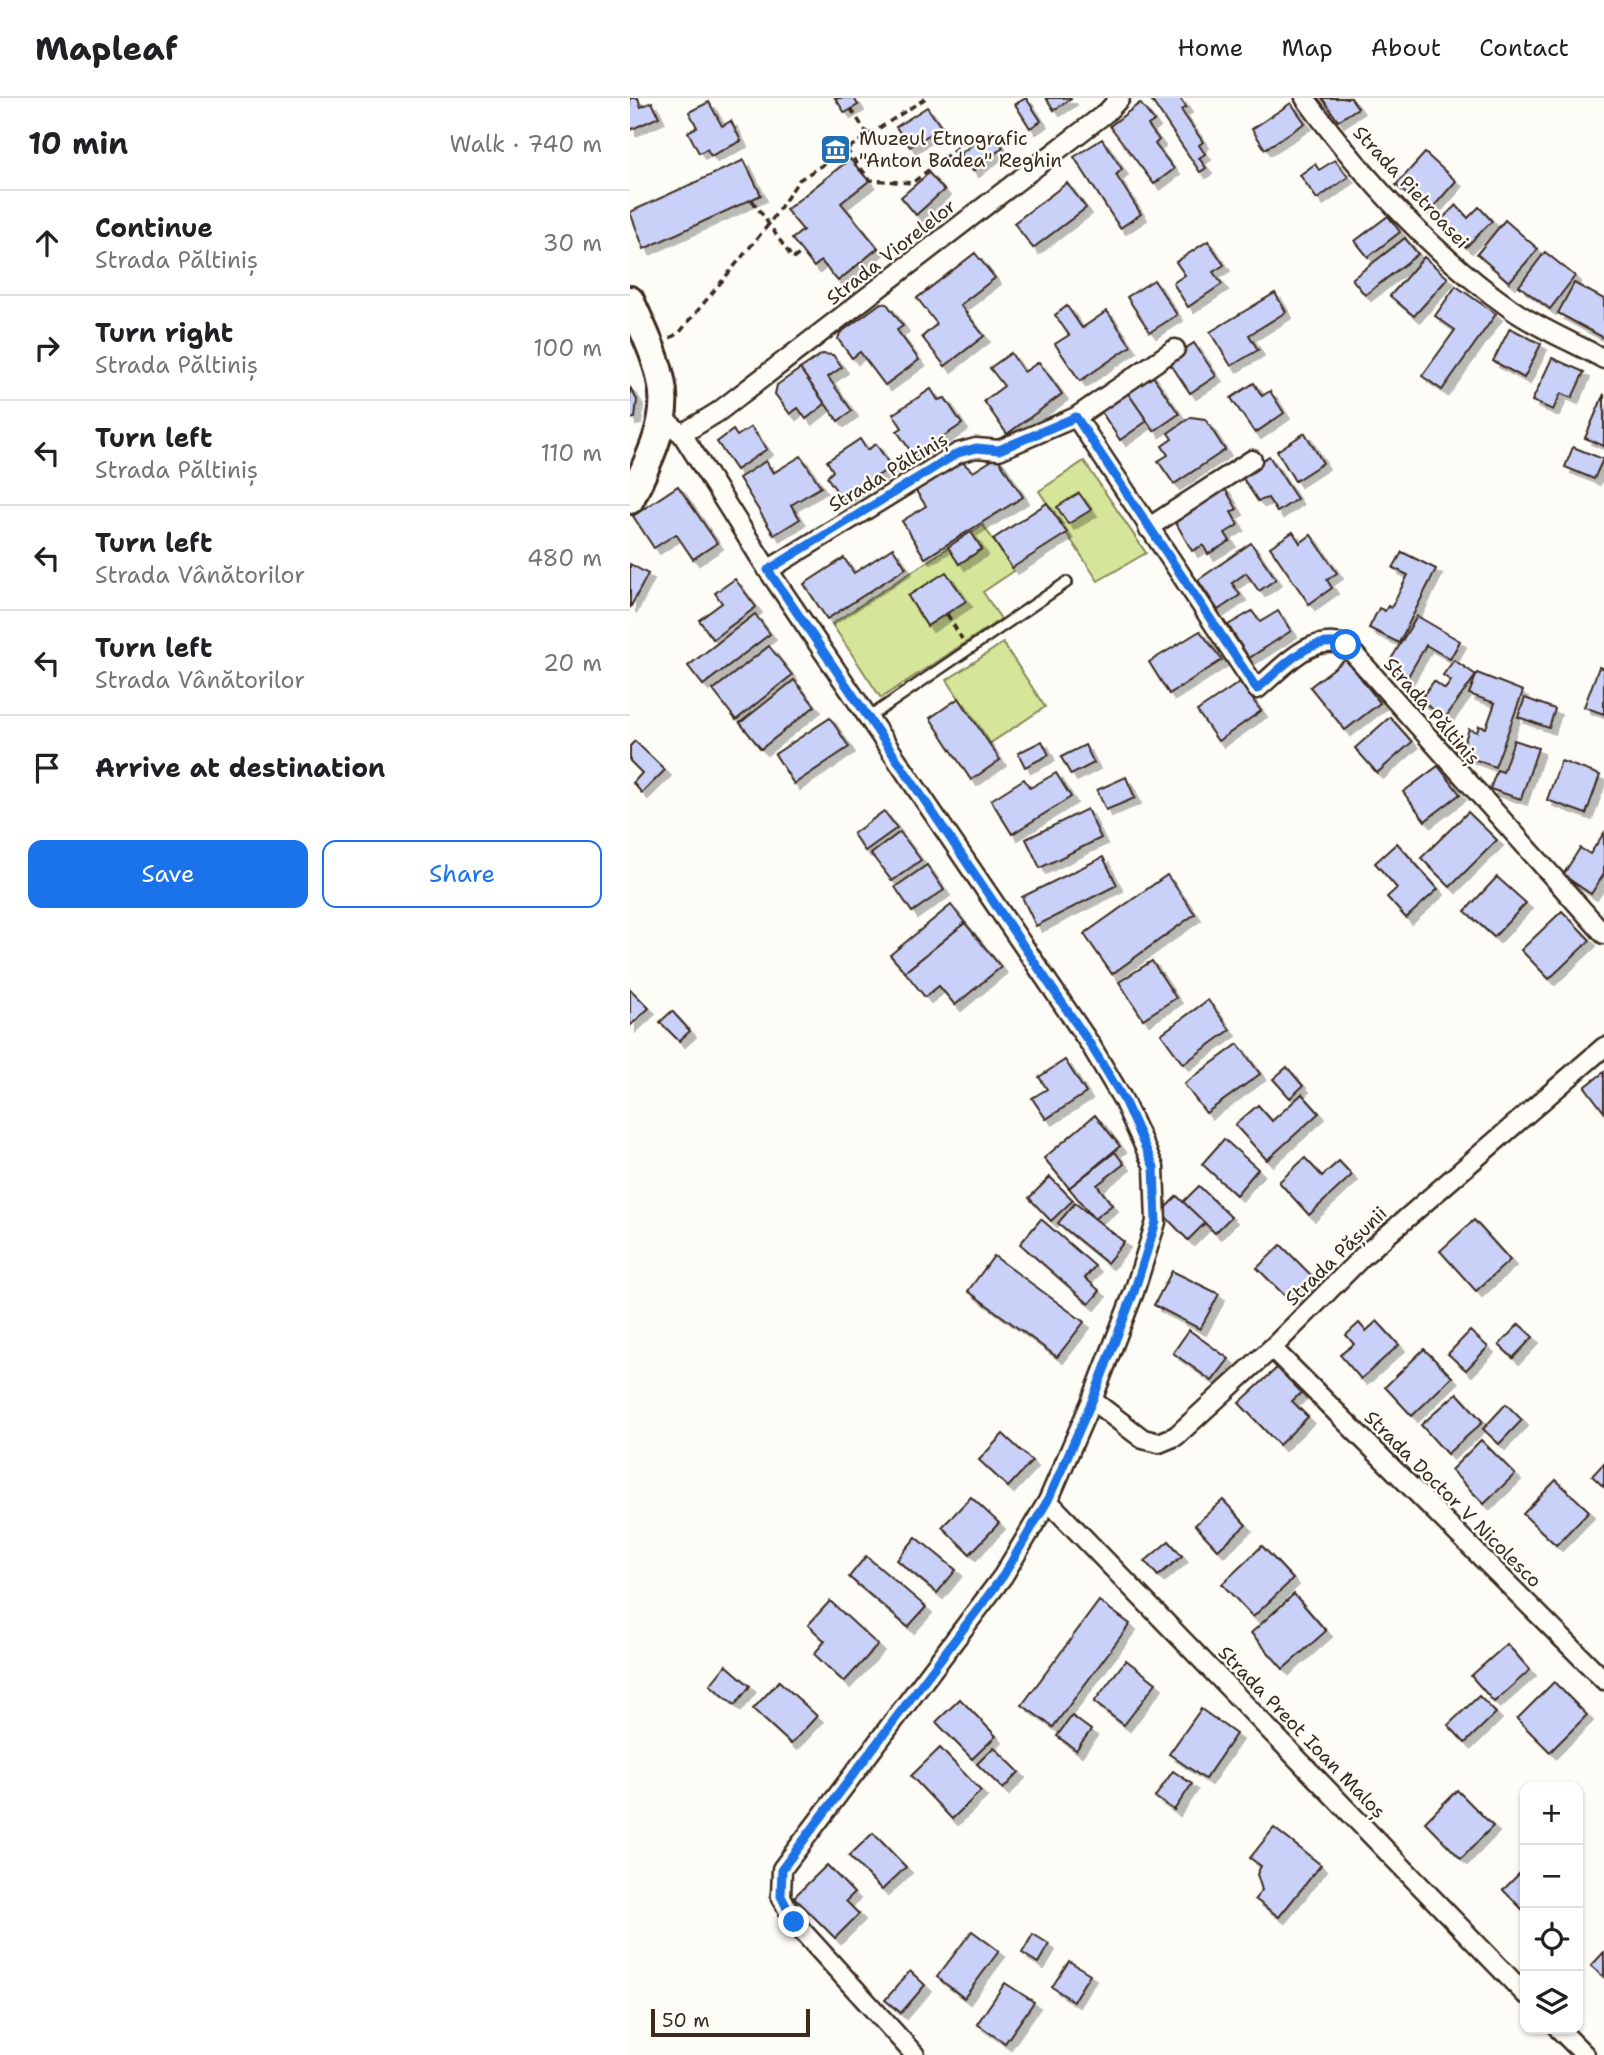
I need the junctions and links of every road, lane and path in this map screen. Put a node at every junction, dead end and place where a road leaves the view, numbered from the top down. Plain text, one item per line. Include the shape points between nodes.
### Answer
1 (926, 98) edge
2 (1121, 98) edge
3 (1306, 98) edge
4 (851, 108) dead end
5 (868, 135) junction
6 (976, 142) dead end
7 (845, 149) junction
8 (751, 200) dead end
9 (769, 223) junction
10 (802, 252) dead end
11 (630, 300) edge
12 (668, 339) dead end
13 (1175, 349) dead end
14 (1604, 359) edge
15 (1076, 417) junction
16 (673, 426) junction
17 (1252, 460) dead end
18 (630, 500) edge
19 (1148, 528) junction
20 (768, 570) junction
21 (1067, 582) dead end
22 (947, 614) dead end
23 (969, 650) junction
24 (868, 719) junction
25 (1604, 934) edge
26 (1604, 1047) edge
27 (1272, 1348) junction
28 (1092, 1401) junction
29 (1048, 1500) junction
30 (1604, 1680) edge
31 (1520, 1989) edge
32 (1564, 2034) edge
33 (915, 2055) edge
34 (1585, 2055) edge

1 - 5 path
2 - 16 street, Strada Viorelelor via 718,412
3 - 14 street, Strada Pietroasei via 1353,163 1442,255 1516,312
4 - 5 path
5 - 7 path
6 - 7 path via 972,136 912,183 870,180
7 - 9 path via 799,180
8 - 9 path
9 - 10 path via 793,259
9 - 12 path via 680,332
11 - 16 main road via 662,377
13 - 15 street, Strada Păltiniș
15 - 19 street, Strada Păltiniș
15 - 20 street, Strada Păltiniș via 999,450 976,448 958,453
16 - 18 main road
16 - 20 street
17 - 19 street
19 - 25 street, Strada Păltiniș via 1257,689 1311,645 1328,640 1346,645
20 - 24 street
21 - 23 lane
22 - 23 path
23 - 24 lane
24 - 28 street via 1090,1044 1124,1100 1154,1167 1156,1222
26 - 27 street, Strada Pășunii via 1363,1256
27 - 28 street, Strada Pășunii via 1176,1436 1159,1443 1143,1438
27 - 30 street, Strada Doctor V Nicolesco
28 - 29 street
29 - 31 street, Strada Preot Ioan Maloș
29 - 33 street via 1003,1576 782,1869 781,1896 794,1922
32 - 34 street

